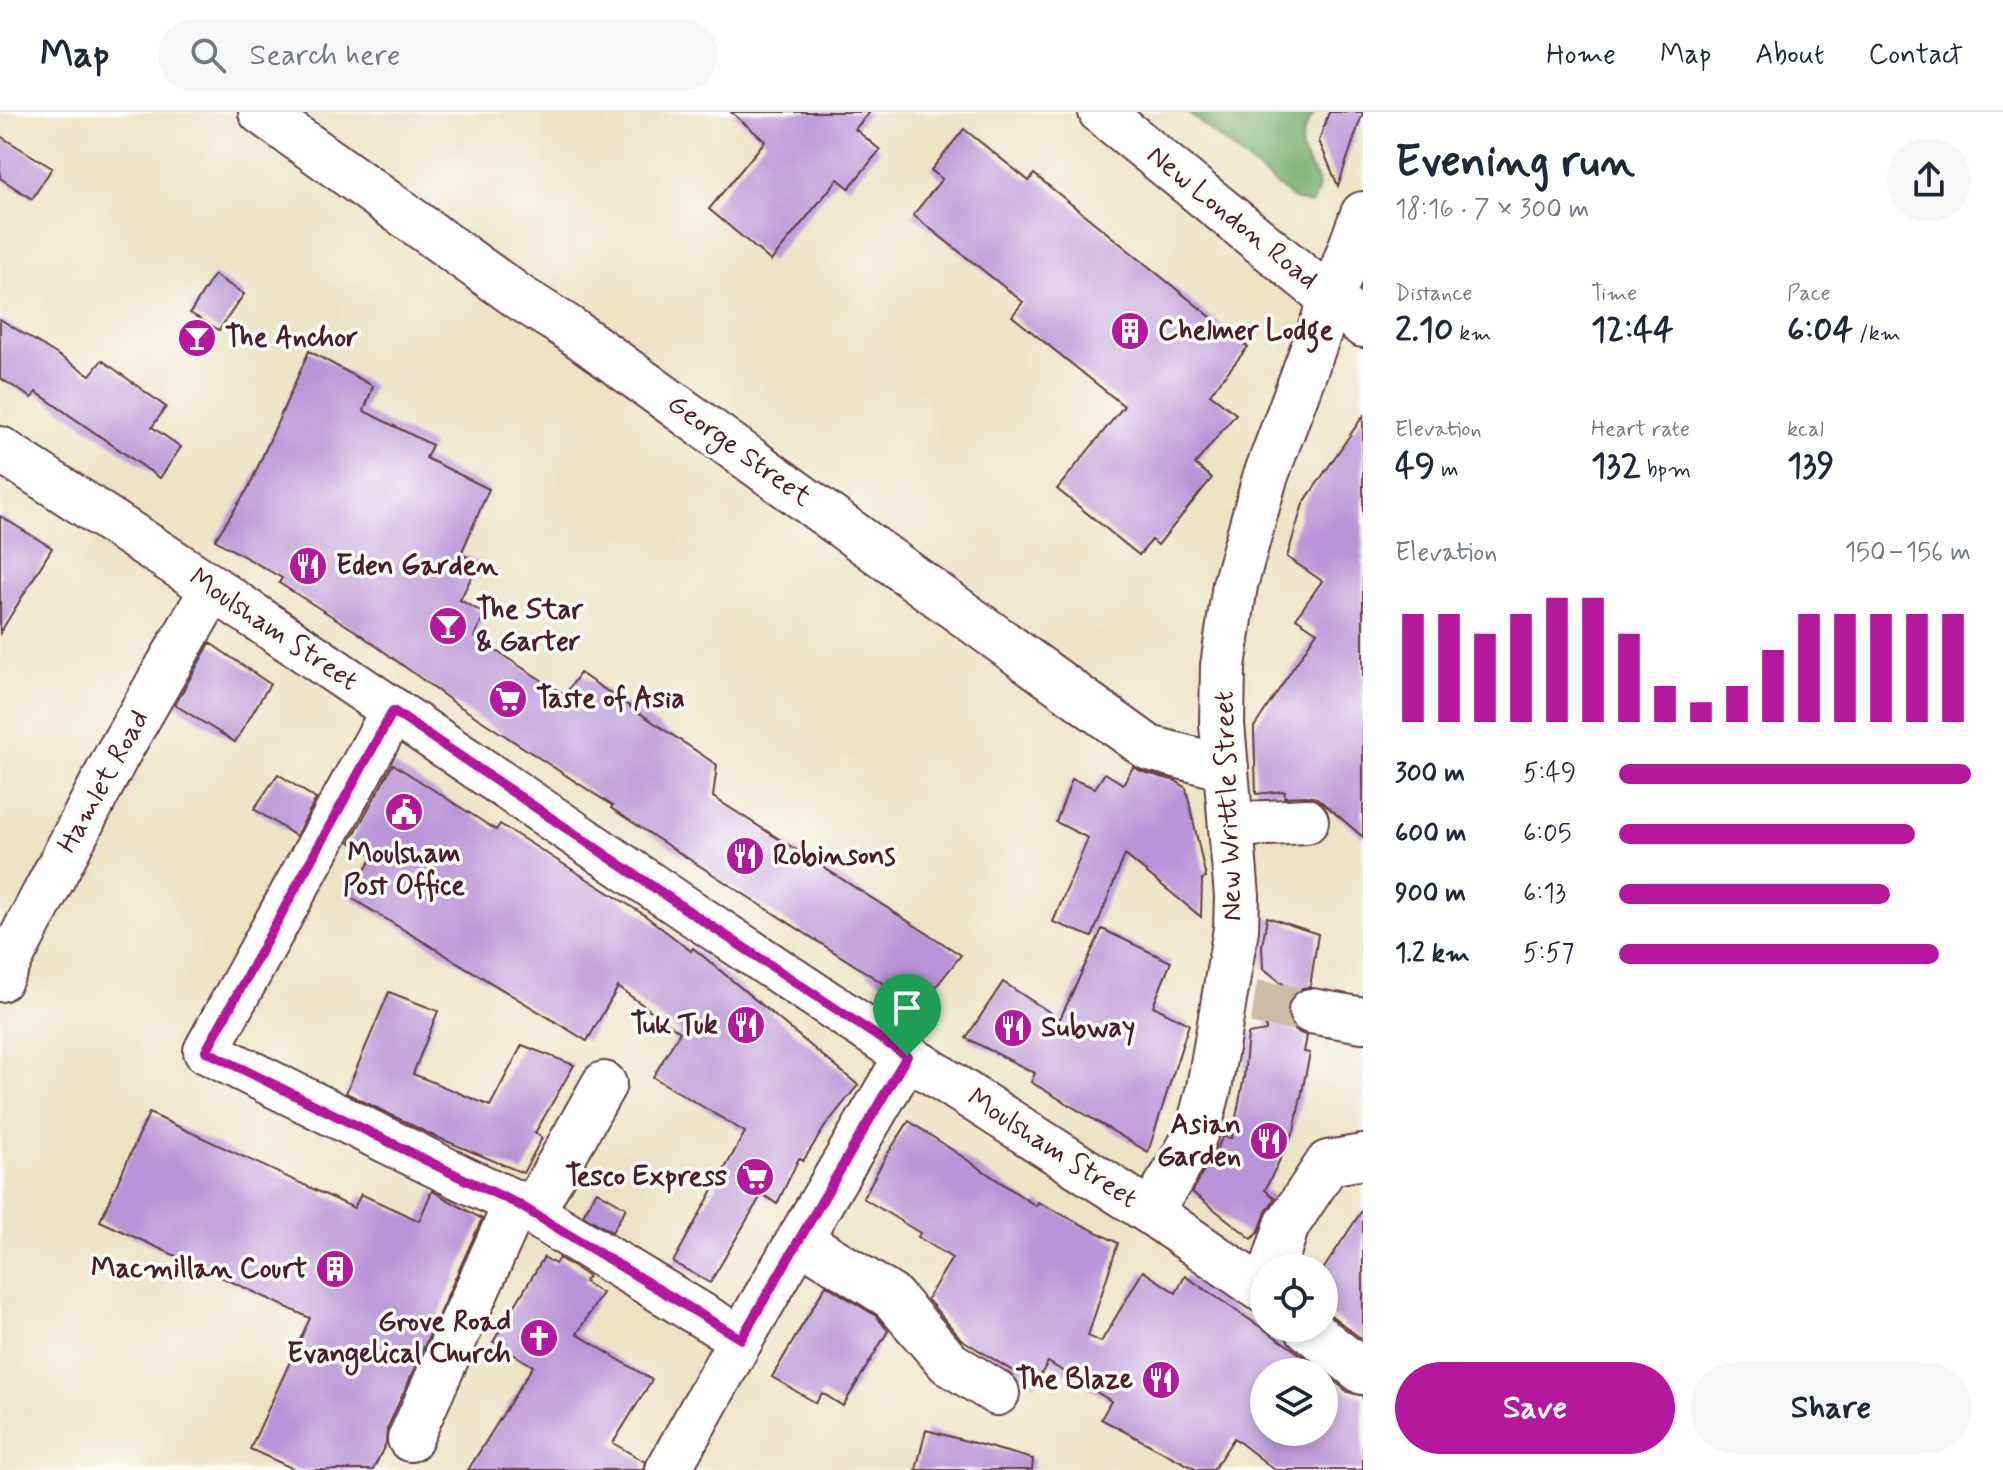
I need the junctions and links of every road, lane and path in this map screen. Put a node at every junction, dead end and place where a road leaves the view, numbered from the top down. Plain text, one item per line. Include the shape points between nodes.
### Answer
1 (261, 112) edge
2 (1101, 112) edge
3 (1363, 214) edge
4 (1348, 313) edge
5 (0, 449) edge
6 (213, 588) junction
7 (393, 711) junction
8 (1226, 768) junction
9 (1306, 821) dead end
10 (1231, 825) junction
11 (0, 979) edge
12 (1311, 1011) tunnel mouth
13 (1363, 1020) edge
14 (907, 1056) junction
15 (604, 1084) dead end
16 (1363, 1157) edge
17 (524, 1207) junction
18 (1150, 1212) junction
19 (800, 1240) junction
20 (1278, 1254) edge
21 (1250, 1281) edge
22 (741, 1339) junction
23 (1325, 1342) edge
24 (1363, 1372) edge
25 (997, 1393) dead end
26 (410, 1439) dead end
27 (668, 1470) edge

1 - 8 street, George Street via 1149,748
2 - 4 street, New London Road
3 - 4 street, New Writtle Street
4 - 8 street, New Writtle Street via 1265,478 1235,585 1223,666
5 - 6 street, Moulsham Street
6 - 7 street, Moulsham Street
6 - 11 street, Hamlet Road via 117,755
7 - 14 street, Moulsham Street
7 - 17 street via 213,1038 464,1179
8 - 10 street, New Writtle Street
9 - 10 street
10 - 18 street, New Writtle Street via 1239,1000 1191,1144
12 - 13 street
14 - 18 street, Moulsham Street
14 - 19 street
15 - 17 street
16 - 20 street via 1328,1163 1287,1225
17 - 22 street
17 - 26 street
18 - 21 street, Moulsham Street
19 - 22 street
19 - 25 street via 892,1297 949,1363
22 - 27 street
23 - 24 street

